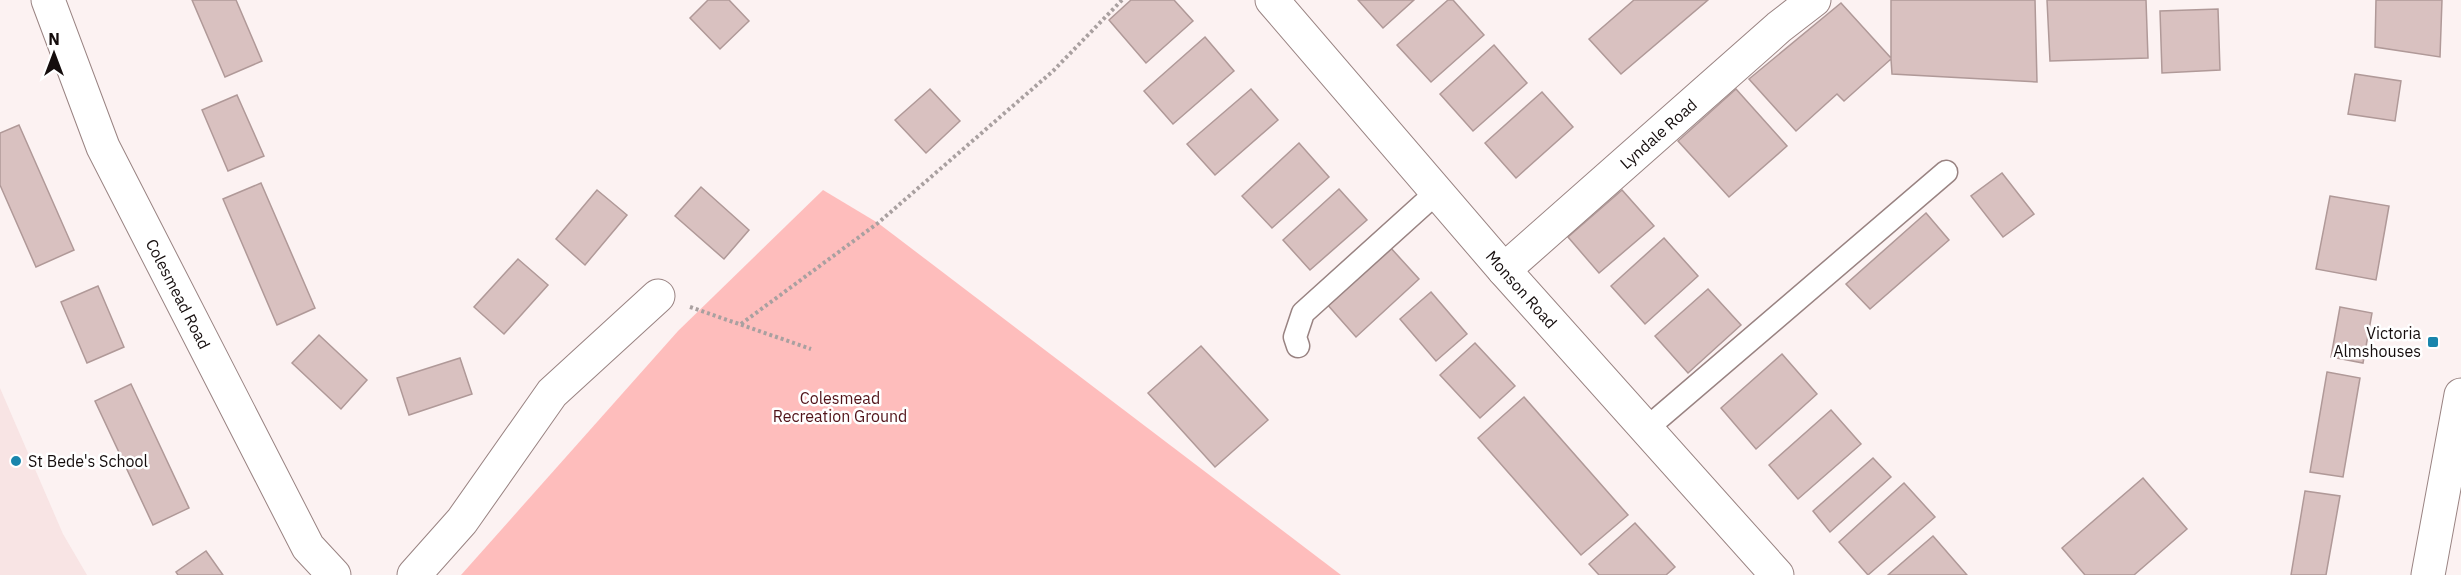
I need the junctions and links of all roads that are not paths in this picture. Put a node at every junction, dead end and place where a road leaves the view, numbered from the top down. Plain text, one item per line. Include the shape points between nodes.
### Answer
1 (48, 0) edge
2 (1272, 0) edge
3 (1814, 0) edge
4 (1946, 172) dead end
5 (1437, 192) junction
6 (1504, 270) junction
7 (658, 296) road end
8 (1298, 346) dead end
9 (2461, 395) edge
10 (1646, 429) junction
11 (334, 575) edge
12 (414, 575) edge
13 (1777, 575) edge
14 (2428, 575) edge

1 - 11 street, Colesmead Road via 103,147 308,547
2 - 5 street, Monson Road
3 - 6 street, Lyndale Road via 1753,49
4 - 10 lane
5 - 6 street, Monson Road
5 - 8 lane via 1303,313 1294,337
6 - 10 street, Monson Road
7 - 12 street via 552,393 462,521
9 - 14 street
10 - 13 street, Monson Road

